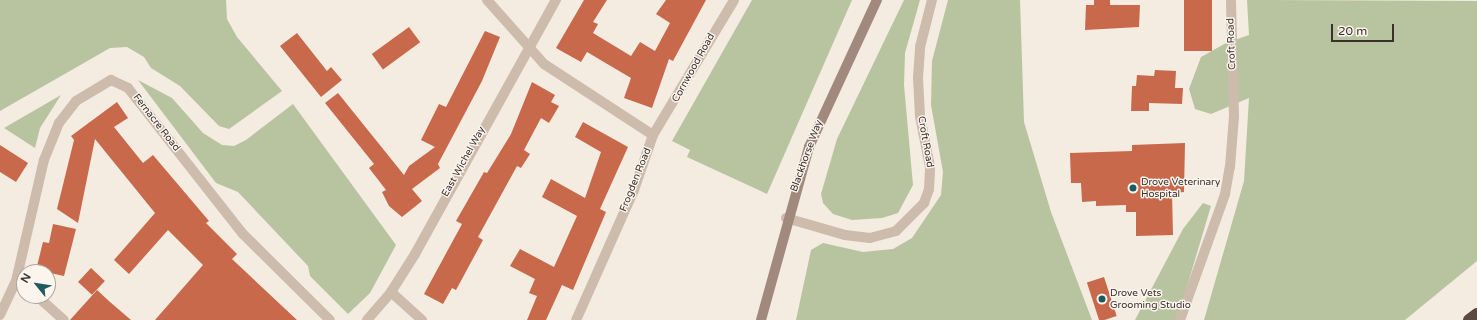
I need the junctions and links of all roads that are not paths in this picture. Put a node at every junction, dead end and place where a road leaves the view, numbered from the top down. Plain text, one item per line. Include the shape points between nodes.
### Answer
1 (488, 0) edge
2 (556, 0) edge
3 (734, 0) edge
4 (877, 0) edge
5 (932, 0) edge
6 (1231, 0) edge
7 (527, 48) junction
8 (653, 135) junction
9 (786, 218) junction
10 (24, 264) edge
11 (16, 290) edge
12 (391, 292) junction
13 (46, 304) edge
14 (1477, 314) edge
15 (0, 315) edge
16 (64, 320) edge
17 (330, 320) edge
18 (368, 320) edge
19 (422, 320) edge
20 (576, 320) edge
21 (761, 320) edge
22 (1180, 320) edge
23 (1469, 320) edge

1 - 7 street, Frogden Road
2 - 7 street, East Wichel Way
3 - 8 street, Cornwood Road
4 - 9 main road, Blackhorse Way via 816,129
5 - 9 street, Croft Road via 920,47 918,78 930,183 918,212 896,231 870,238 846,235
6 - 22 street, Croft Road via 1234,116 1230,167 1225,194
7 - 8 street, Frogden Road via 576,88
7 - 12 street, East Wichel Way
8 - 20 street, Frogden Road via 634,190
9 - 21 main road, Blackhorse Way
10 - 17 street, Fernacre Road via 44,160 59,123 76,101 111,80 128,88 243,234
11 - 15 street, Fernacre Road
12 - 18 street, East Wichel Way
12 - 19 street
13 - 16 street
14 - 23 highway

